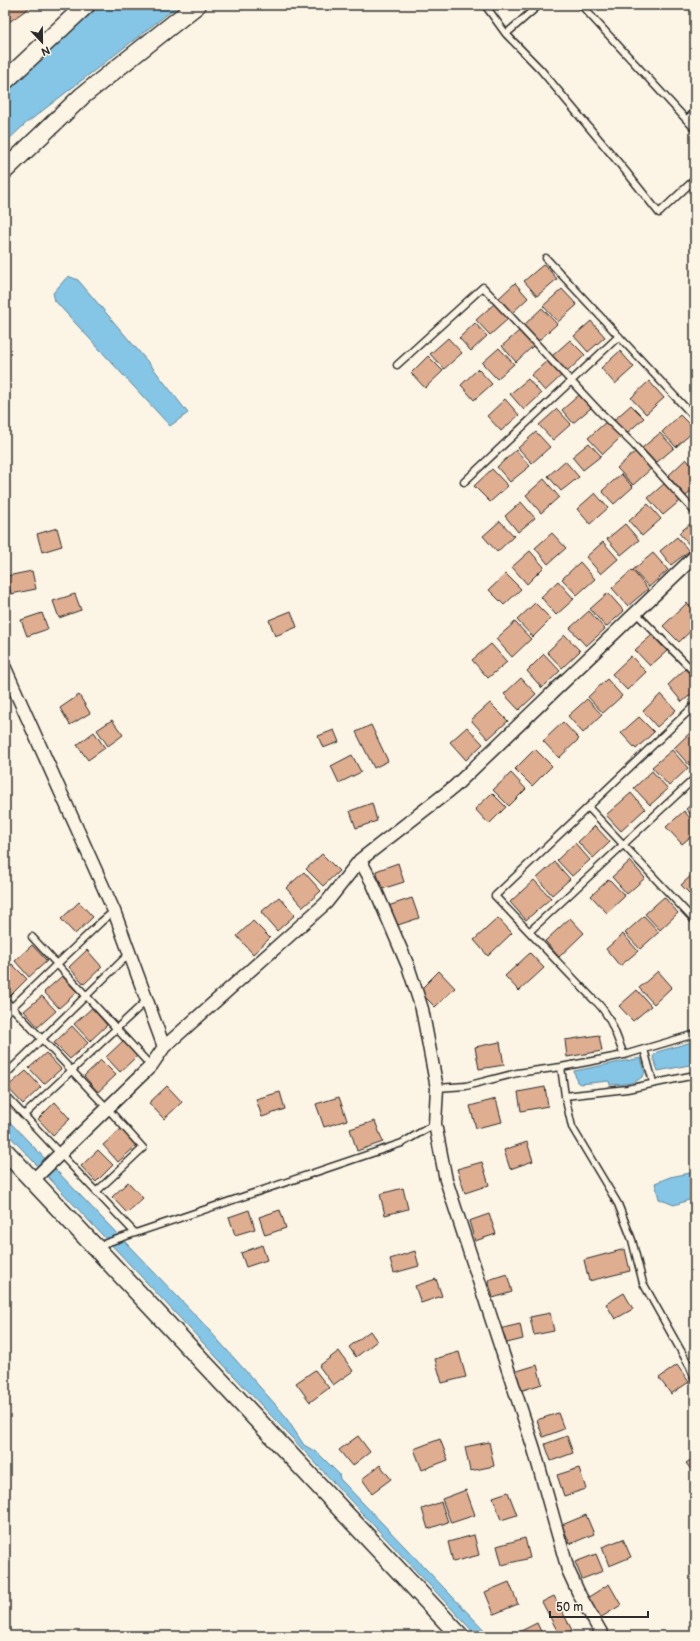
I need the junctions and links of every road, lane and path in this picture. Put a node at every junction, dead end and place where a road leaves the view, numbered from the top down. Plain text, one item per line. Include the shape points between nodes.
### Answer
1 (86, 5) edge
2 (197, 5) edge
3 (485, 5) edge
4 (539, 5) edge
5 (586, 6) edge
6 (506, 34) junction
7 (5, 81) edge
8 (695, 112) edge
9 (687, 120) junction
10 (695, 129) edge
11 (5, 170) edge
12 (695, 179) edge
13 (546, 258) dead end
14 (619, 336) junction
15 (396, 365) dead end
16 (570, 380) junction
17 (695, 418) edge
18 (464, 482) dead end
19 (695, 512) edge
20 (695, 556) edge
21 (635, 612) junction
22 (5, 668) edge
23 (695, 673) edge
24 (695, 705) edge
25 (695, 778) edge
26 (589, 808) junction
27 (624, 846) junction
28 (360, 860) junction
29 (114, 911) junction
30 (695, 921) edge
31 (529, 932) junction
32 (32, 937) dead end
33 (129, 954) junction
34 (57, 964) junction
35 (86, 996) junction
36 (5, 1000) edge
37 (147, 1000) junction
38 (12, 1007) junction
39 (5, 1014) edge
40 (116, 1028) junction
41 (695, 1034) edge
42 (42, 1040) junction
43 (164, 1047) junction
44 (644, 1049) junction
45 (624, 1055) junction
46 (152, 1066) junction
47 (561, 1067) junction
48 (71, 1071) junction
49 (5, 1075) edge
50 (695, 1075) edge
51 (653, 1082) junction
52 (437, 1088) junction
53 (5, 1095) edge
54 (565, 1096) junction
55 (108, 1109) junction
56 (24, 1115) junction
57 (435, 1124) junction
58 (5, 1151) edge
59 (56, 1157) junction
60 (35, 1177) junction
61 (97, 1191) junction
62 (134, 1232) junction
63 (100, 1244) junction
64 (695, 1379) edge
65 (460, 1636) edge
66 (603, 1636) edge

1 - 7 street
2 - 11 street via 82,96
3 - 6 lane
4 - 6 lane
5 - 9 lane
6 - 12 lane via 546,76 659,213
8 - 9 lane
9 - 10 lane
13 - 14 lane
14 - 16 lane
14 - 17 lane
15 - 16 lane via 483,287
16 - 18 lane
16 - 19 lane
20 - 21 street
21 - 23 lane
21 - 28 street via 454,787
22 - 29 street
24 - 26 lane
25 - 27 lane
26 - 27 lane
26 - 31 lane via 495,896
27 - 30 lane
27 - 31 lane
28 - 43 street via 326,903
28 - 52 street via 373,884 422,1009
29 - 33 street
29 - 34 lane
31 - 45 lane via 600,1004
32 - 34 lane
33 - 35 lane
33 - 37 street
34 - 35 lane
34 - 38 lane
35 - 40 lane
35 - 42 lane
36 - 38 lane
37 - 40 lane
37 - 43 street
38 - 39 lane
38 - 42 lane
40 - 46 lane
40 - 48 lane
41 - 44 lane
42 - 48 lane
42 - 49 lane
43 - 46 street
44 - 45 lane
44 - 51 lane
45 - 47 lane
46 - 55 street
47 - 52 lane via 517,1073 466,1086
47 - 54 lane
48 - 55 lane
48 - 56 lane
50 - 51 lane
51 - 54 lane via 627,1089
52 - 57 street
53 - 56 lane
54 - 64 lane via 572,1127 618,1204 632,1240 643,1283
55 - 59 street
55 - 61 lane via 142,1148
56 - 59 lane
57 - 62 lane via 402,1143
57 - 66 street via 446,1180 532,1442 568,1570
58 - 60 street
59 - 60 street
59 - 61 lane
60 - 63 street
61 - 62 lane
62 - 63 lane
63 - 65 street

